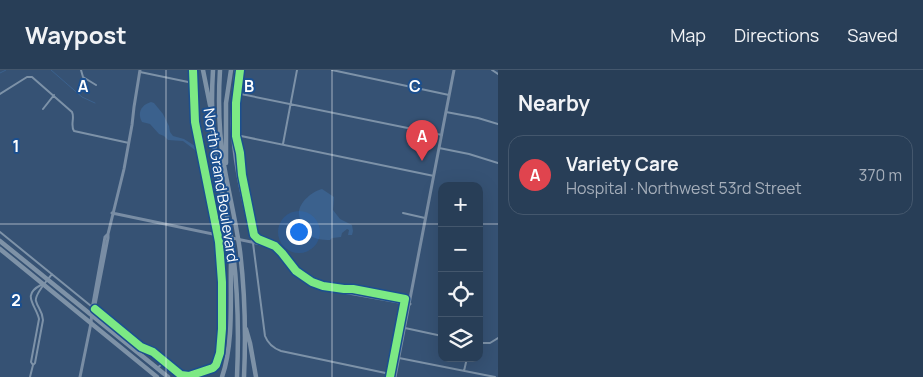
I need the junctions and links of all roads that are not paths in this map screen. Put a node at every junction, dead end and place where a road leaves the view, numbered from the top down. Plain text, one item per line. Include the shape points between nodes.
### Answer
1 (81, 70) edge
2 (193, 70) edge
3 (202, 70) edge
4 (213, 70) edge
5 (220, 70) edge
6 (231, 70) edge
7 (236, 70) edge
8 (297, 70) edge
9 (332, 70) edge
10 (454, 70) edge
11 (494, 70) edge
12 (140, 71) edge
13 (498, 74) edge
14 (193, 83) junction
15 (96, 85) dead end
16 (0, 94) edge
17 (241, 94) dead end
18 (450, 95) junction
19 (54, 96) junction
20 (290, 104) junction
21 (43, 109) dead end
22 (446, 112) junction
23 (212, 118) junction
24 (498, 124) edge
25 (442, 135) junction
26 (241, 136) dead end
27 (129, 143) junction
28 (283, 144) junction
29 (439, 148) junction
30 (498, 163) edge
31 (434, 176) junction
32 (227, 179) junction
33 (112, 213) junction
34 (403, 213) dead end
35 (426, 218) junction
36 (0, 232) edge
37 (218, 234) junction
38 (0, 240) edge
39 (253, 242) junction
40 (232, 244) junction
41 (0, 249) edge
42 (52, 274) junction
43 (48, 279) junction
44 (43, 284) junction
45 (38, 304) junction
46 (410, 304) junction
47 (33, 306) junction
48 (93, 308) junction
49 (92, 315) junction
50 (39, 317) junction
51 (43, 318) junction
52 (91, 323) junction
53 (245, 323) junction
54 (405, 328) junction
55 (438, 335) edge
56 (498, 337) edge
57 (483, 343) edge
58 (398, 358) junction
59 (165, 362) junction
60 (466, 362) edge
61 (33, 364) junction
62 (143, 366) junction
63 (157, 368) junction
64 (464, 371) junction
65 (395, 376) edge
66 (30, 377) edge
67 (80, 377) edge
68 (157, 377) edge
69 (168, 377) edge
70 (222, 377) edge
71 (237, 377) edge
72 (244, 377) edge
73 (256, 377) edge
74 (495, 377) edge

1 - 15 street via 83,77
2 - 14 street, North Grand Boulevard
3 - 23 highway
4 - 23 highway
5 - 32 highway via 220,128
6 - 32 highway via 226,102
7 - 39 street, North Grand Boulevard via 232,125 240,184
8 - 20 street
9 - 18 street
10 - 18 street
11 - 13 street
12 - 14 street
12 - 27 street
14 - 37 street, North Grand Boulevard via 198,137
16 - 19 street via 29,76
17 - 20 street
18 - 22 street
19 - 21 street
19 - 27 street via 72,112 74,131
20 - 25 street
20 - 28 street
22 - 24 street
22 - 25 street
23 - 40 highway via 217,166
25 - 29 street
26 - 28 street
27 - 33 street
28 - 31 street
29 - 30 street
29 - 31 street
31 - 35 street
32 - 53 highway via 240,252
33 - 37 street
33 - 48 street
34 - 35 street
35 - 46 street
36 - 42 street
37 - 39 street
37 - 59 street, North Grand Boulevard via 222,342 216,365 185,376
38 - 43 highway
39 - 46 street via 274,248 297,275 315,286
39 - 65 street, North Grand Boulevard via 266,336 274,348
40 - 70 highway via 230,334
40 - 71 highway via 238,304
41 - 44 highway
42 - 43 street
42 - 48 street
43 - 44 street
43 - 49 highway
44 - 45 street via 36,296
44 - 47 street via 38,285 32,294
44 - 52 highway
45 - 47 street
45 - 51 street
46 - 54 street
47 - 50 street
48 - 49 street
48 - 59 street
49 - 52 street
49 - 63 highway
50 - 51 street
50 - 61 street
51 - 61 street
52 - 62 highway
52 - 67 street
53 - 72 highway
53 - 73 highway
54 - 55 street
54 - 58 street
56 - 57 street via 490,343
58 - 64 street
58 - 65 street
59 - 63 street
60 - 64 street
61 - 66 street
62 - 63 highway
62 - 68 highway
63 - 69 highway
64 - 74 street

